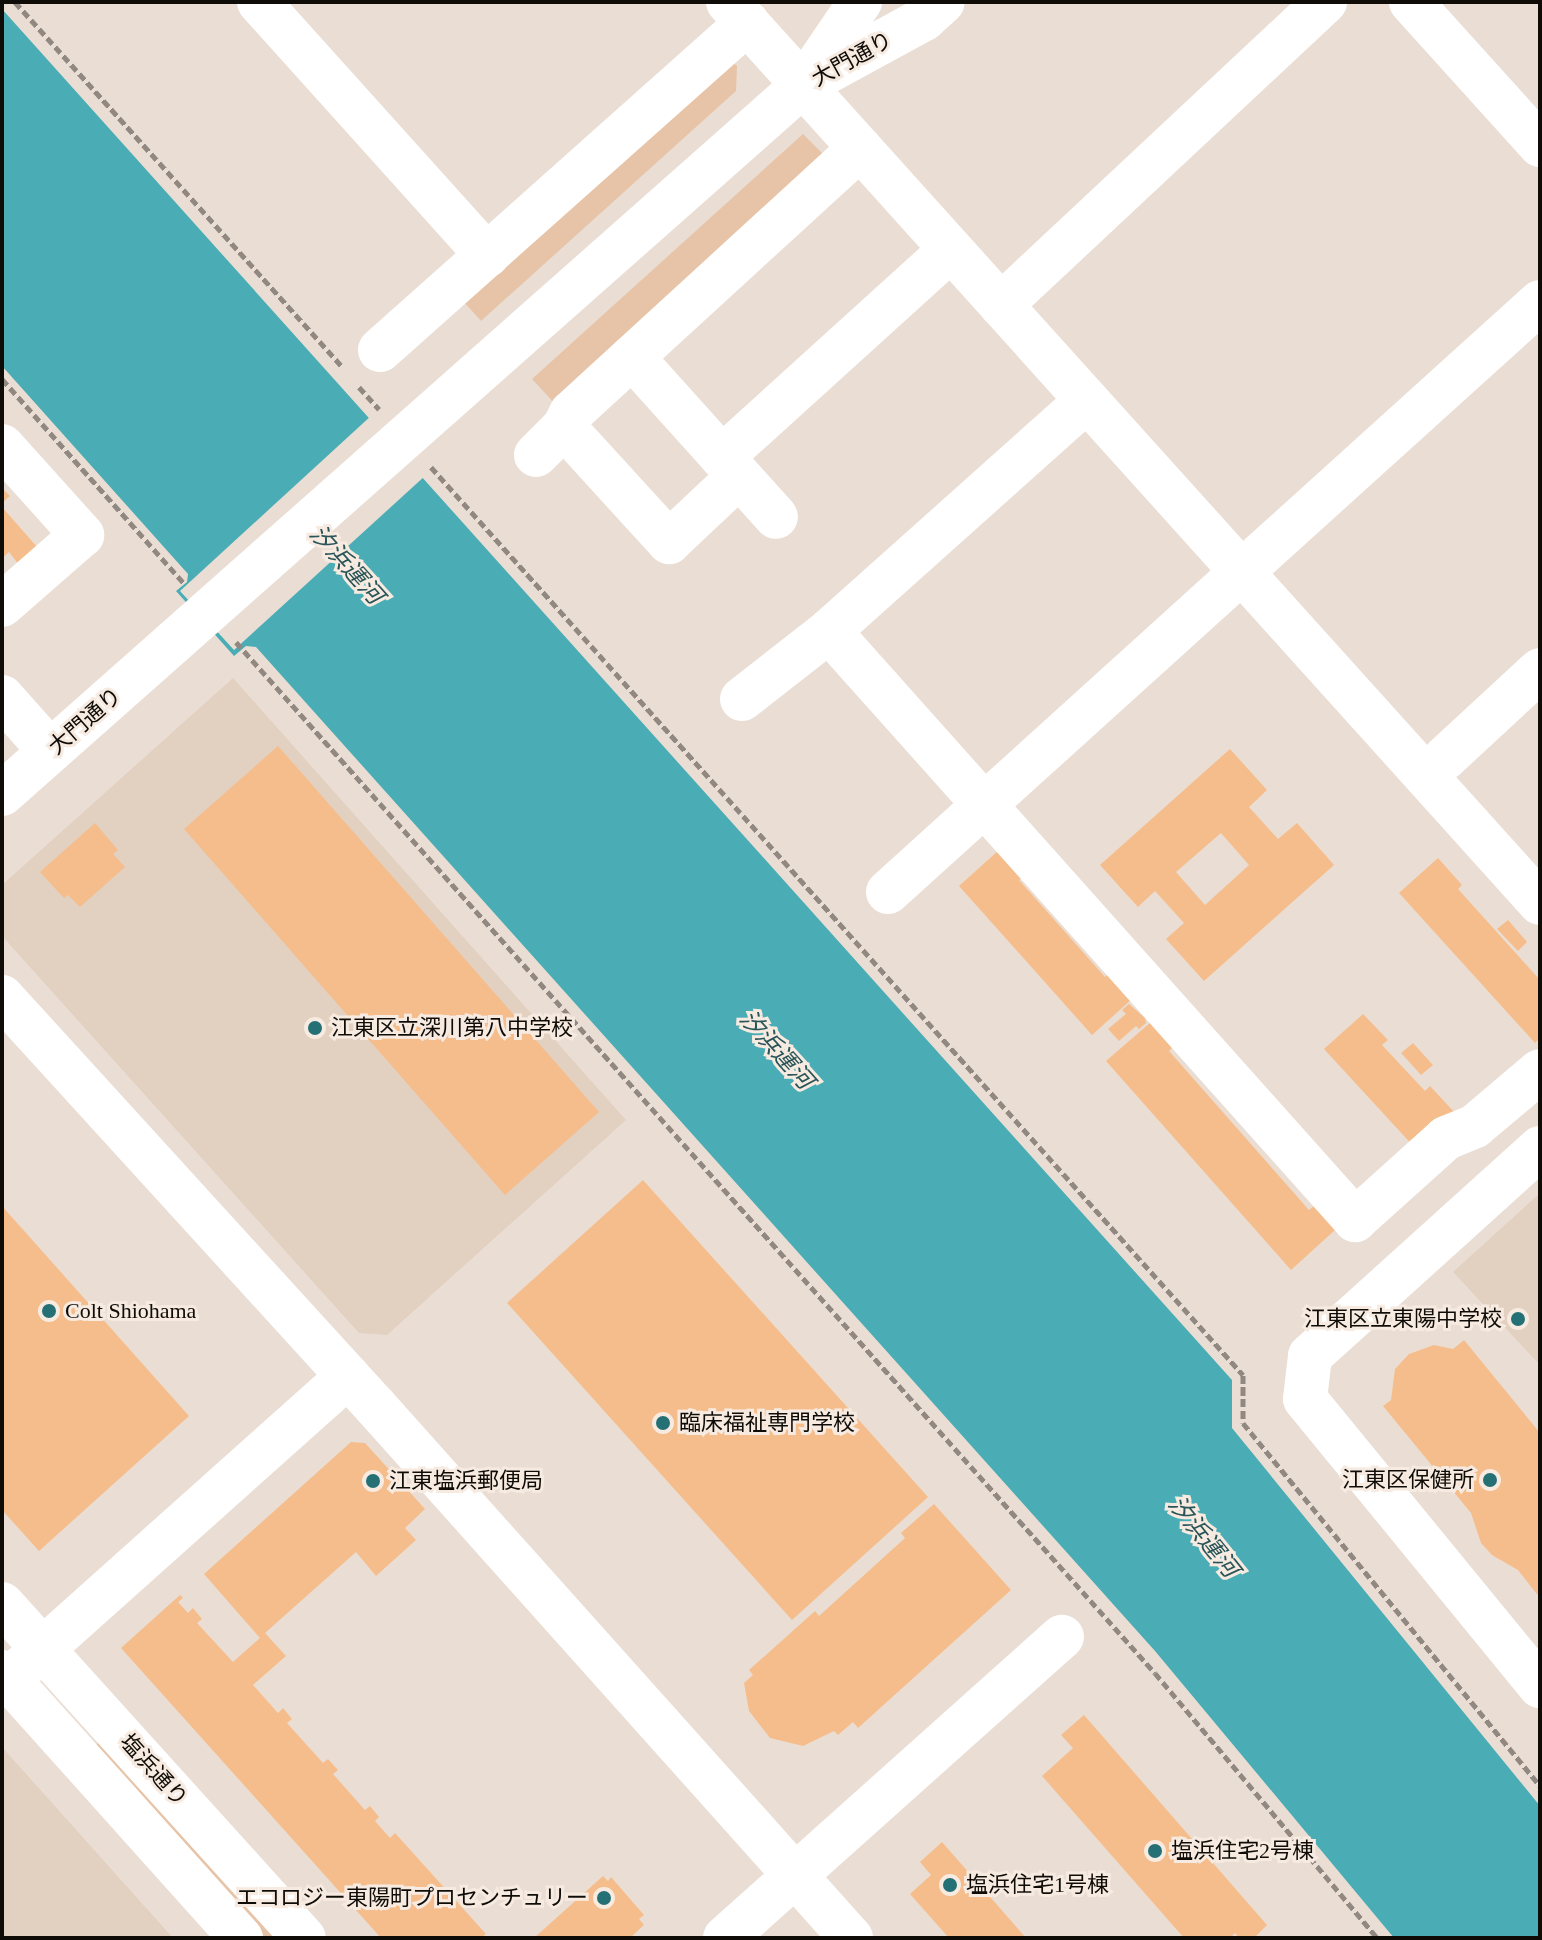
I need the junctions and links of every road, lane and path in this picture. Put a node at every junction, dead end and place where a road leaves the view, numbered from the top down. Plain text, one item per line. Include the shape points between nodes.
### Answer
1 (15, 2) edge
2 (259, 2) edge
3 (860, 2) edge
4 (943, 2) edge
5 (1325, 2) edge
6 (1425, 7) edge
7 (738, 12) edge
8 (803, 85) junction
9 (1540, 145) edge
10 (860, 148) junction
11 (951, 249) junction
12 (487, 255) junction
13 (1540, 302) edge
14 (1001, 305) junction
15 (632, 357) junction
16 (359, 367) junction
17 (2, 379) edge
18 (1087, 400) junction
19 (386, 416) dead end
20 (2, 446) edge
21 (428, 464) dead end
22 (730, 467) junction
23 (776, 517) dead end
24 (1241, 571) junction
25 (192, 593) dead end
26 (2, 605) edge
27 (829, 631) junction
28 (235, 640) dead end
29 (1540, 670) edge
30 (2, 697) edge
31 (742, 699) dead end
32 (50, 751) junction
33 (1445, 758) dead end
34 (2, 794) edge
35 (982, 805) junction
36 (888, 892) dead end
37 (1539, 899) edge
38 (2, 997) edge
39 (1540, 1071) edge
40 (1540, 1148) edge
41 (348, 1376) junction
42 (2, 1604) edge
43 (1062, 1637) dead end
44 (43, 1648) junction
45 (5, 1676) edge
46 (1540, 1686) edge
47 (1540, 1786) edge
48 (796, 1876) junction
49 (241, 1938) edge
50 (304, 1938) edge
51 (725, 1938) edge
52 (851, 1938) edge
53 (1377, 1938) edge

1 - 16 path
2 - 12 street
3 - 8 street, 大門通り
4 - 8 street, 大門通り via 924,19
5 - 14 street
6 - 9 street
7 - 8 street
7 - 12 street
8 - 10 street
8 - 32 street, 大門通り
10 - 11 street
10 - 15 street
11 - 14 street
11 - 22 street
12 - 16 street
13 - 24 street
14 - 18 street
15 - 22 street
15 - 22 street via 557,432 669,542
16 - 19 path
17 - 25 path
18 - 24 street
18 - 27 street
20 - 26 street via 82,535
21 - 47 path via 1243,1375 1243,1423
22 - 23 street
24 - 35 street
24 - 37 street
27 - 31 street
27 - 35 street
28 - 53 path via 1155,1673
29 - 33 street
30 - 32 street
32 - 34 street, 大門通り
35 - 36 street
35 - 39 street via 1355,1220 1446,1138 1475,1126
38 - 41 street
40 - 46 street via 1310,1356 1305,1399
41 - 44 street
41 - 48 street
42 - 44 street, 塩浜通り
43 - 48 street
44 - 45 street
44 - 50 street, 塩浜通り
45 - 49 street
48 - 51 street
48 - 52 street

